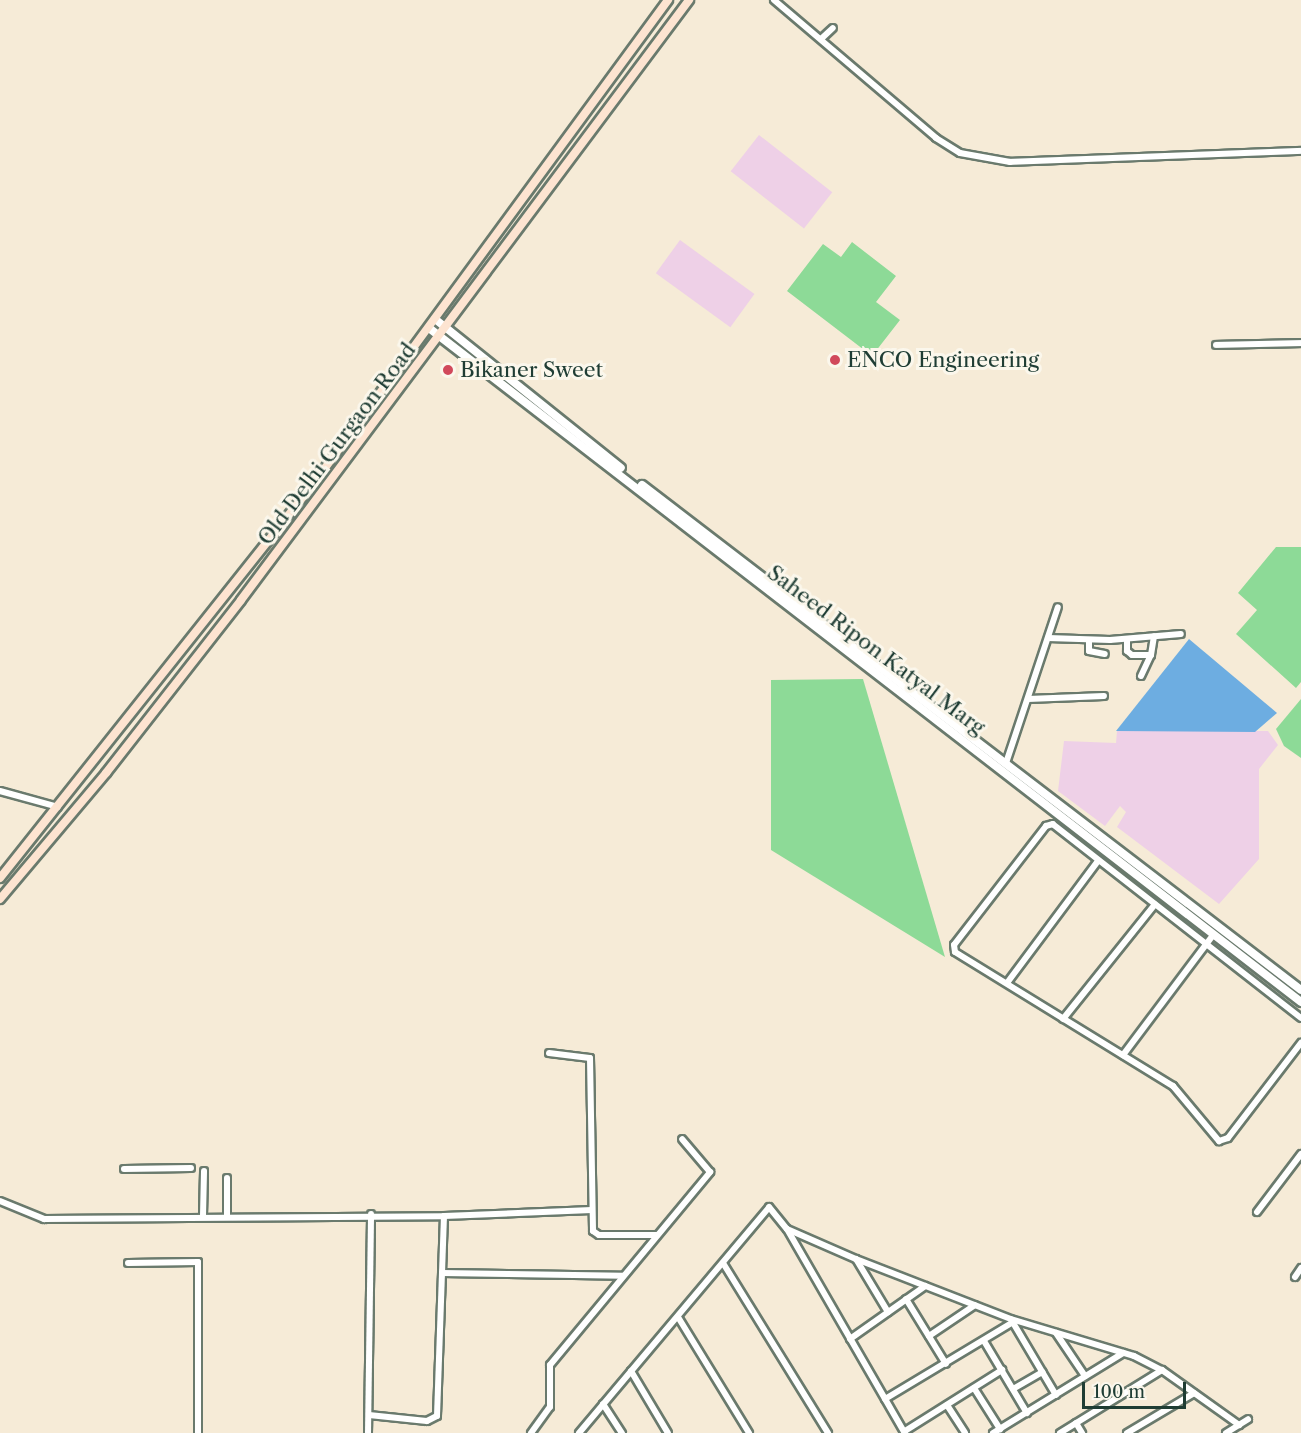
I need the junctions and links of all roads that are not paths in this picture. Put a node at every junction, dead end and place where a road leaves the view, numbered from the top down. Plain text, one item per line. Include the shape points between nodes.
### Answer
1 (668, 0) edge
2 (689, 0) edge
3 (774, 0) edge
4 (832, 28) dead end
5 (820, 39) junction
6 (1301, 151) edge
7 (435, 319) junction
8 (429, 327) junction
9 (447, 327) junction
10 (440, 336) junction
11 (1301, 343) edge
12 (1216, 345) dead end
13 (1058, 607) dead end
14 (1181, 634) dead end
15 (1154, 636) junction
16 (1048, 638) junction
17 (1126, 639) junction
18 (1089, 640) junction
19 (1105, 654) dead end
20 (857, 655) junction
21 (1151, 655) junction
22 (1141, 676) dead end
23 (1104, 696) dead end
24 (1028, 699) junction
25 (1006, 763) junction
26 (0, 791) edge
27 (1060, 802) junction
28 (58, 807) junction
29 (1054, 809) junction
30 (1098, 861) junction
31 (0, 878) edge
32 (0, 899) edge
33 (1155, 904) junction
34 (1214, 934) junction
35 (1207, 944) junction
36 (1007, 984) junction
37 (1301, 990) edge
38 (1301, 1002) edge
39 (1301, 1018) edge
40 (1063, 1019) junction
41 (1301, 1044) edge
42 (549, 1053) dead end
43 (1123, 1055) junction
44 (682, 1138) dead end
45 (1301, 1154) edge
46 (191, 1168) dead end
47 (124, 1169) dead end
48 (204, 1171) dead end
49 (227, 1178) dead end
50 (0, 1201) edge
51 (592, 1210) junction
52 (1257, 1212) dead end
53 (371, 1214) junction
54 (203, 1216) junction
55 (227, 1216) junction
56 (444, 1216) junction
57 (787, 1229) junction
58 (657, 1235) junction
59 (856, 1259) junction
60 (128, 1263) dead end
61 (723, 1263) junction
62 (1301, 1268) edge
63 (442, 1274) junction
64 (622, 1276) junction
65 (1295, 1277) dead end
66 (925, 1286) junction
67 (906, 1299) junction
68 (975, 1305) junction
69 (888, 1312) junction
70 (678, 1317) junction
71 (1012, 1320) junction
72 (1056, 1332) junction
73 (929, 1336) junction
74 (850, 1339) junction
75 (984, 1341) junction
76 (1123, 1353) junction
77 (946, 1364) junction
78 (1002, 1370) junction
79 (1162, 1370) junction
80 (631, 1371) junction
81 (1042, 1372) junction
82 (1085, 1376) junction
83 (974, 1389) junction
84 (1013, 1389) junction
85 (1194, 1392) junction
86 (1056, 1395) junction
87 (885, 1399) junction
88 (603, 1404) junction
89 (947, 1405) junction
90 (1027, 1413) junction
91 (369, 1415) junction
92 (1248, 1419) dead end
93 (1076, 1423) junction
94 (1239, 1425) junction
95 (1000, 1429) junction
96 (905, 1432) edge
97 (198, 1433) edge
98 (368, 1433) edge
99 (531, 1433) edge
100 (579, 1433) edge
101 (622, 1433) edge
102 (668, 1433) edge
103 (749, 1433) edge
104 (828, 1433) edge
105 (965, 1433) edge
106 (993, 1433) edge
107 (1060, 1433) edge
108 (1082, 1433) edge
109 (1127, 1433) edge
110 (1226, 1433) edge

1 - 7 main road, Old Delhi Gurgaon Road
2 - 9 main road, Old Delhi Gurgaon Road
3 - 5 street
4 - 5 street
5 - 6 street via 936,138 960,153 985,159 1010,162
7 - 8 main road, Old Delhi Gurgaon Road
7 - 9 street, Saheed Ripon Katyal Marg
8 - 10 street, Saheed Ripon Katyal Marg
8 - 28 main road, Old Delhi Gurgaon Road via 314,483
9 - 10 main road, Old Delhi Gurgaon Road
9 - 20 street, Saheed Ripon Katyal Marg
10 - 20 street, Saheed Ripon Katyal Marg
10 - 32 main road, Old Delhi Gurgaon Road via 106,773
11 - 12 street
13 - 16 street
14 - 15 street
15 - 17 street
15 - 21 street
16 - 18 street
16 - 24 street
17 - 18 street
17 - 21 street via 1127,651 1132,656
18 - 19 street via 1089,651
20 - 25 street, Saheed Ripon Katyal Marg
20 - 29 street, Saheed Ripon Katyal Marg
21 - 22 street
23 - 24 street
24 - 25 street
25 - 27 street, Saheed Ripon Katyal Marg
26 - 28 street
27 - 29 street
27 - 37 street, Saheed Ripon Katyal Marg
28 - 31 main road, Old Delhi Gurgaon Road
29 - 34 street, Saheed Ripon Katyal Marg
30 - 33 street
30 - 36 street
30 - 36 street via 1049,824 955,943 955,952
33 - 35 street
33 - 40 street
34 - 35 street
34 - 38 street, Saheed Ripon Katyal Marg
35 - 39 street
35 - 43 street
36 - 40 street
40 - 43 street
41 - 43 street via 1228,1138 1219,1141 1179,1091
42 - 51 street via 590,1058
44 - 58 street via 710,1172
45 - 52 street
46 - 47 street
48 - 54 street
49 - 55 street
50 - 54 street via 44,1219
51 - 56 street
51 - 58 street via 595,1233
53 - 55 street
53 - 56 street
53 - 91 street
54 - 55 street
56 - 63 street
57 - 59 street
57 - 61 street via 772,1208 766,1207
57 - 74 street
58 - 64 street
59 - 66 street
59 - 69 street
60 - 97 street via 198,1262
61 - 70 street
61 - 104 street
62 - 65 street
63 - 64 street
63 - 91 street via 437,1416 427,1421
64 - 99 street via 550,1365 550,1407
66 - 67 street
66 - 68 street
67 - 69 street
67 - 73 street
68 - 71 street
68 - 73 street
69 - 74 street
70 - 80 street
70 - 103 street
71 - 72 street
71 - 75 street
71 - 81 street
72 - 76 street
72 - 82 street
73 - 77 street
74 - 87 street
75 - 77 street
75 - 78 street
76 - 79 street
76 - 82 street
77 - 87 street
78 - 83 street
78 - 84 street
79 - 85 street
79 - 93 street
80 - 88 street
80 - 102 street
81 - 84 street
81 - 86 street
82 - 86 street
83 - 89 street
83 - 95 street
84 - 90 street
85 - 94 street
85 - 109 street
86 - 90 street
87 - 96 street
88 - 100 street
88 - 101 street
89 - 96 street
89 - 105 street
90 - 95 street
91 - 98 street
92 - 94 street
93 - 107 street
93 - 108 street
94 - 110 street
95 - 106 street

